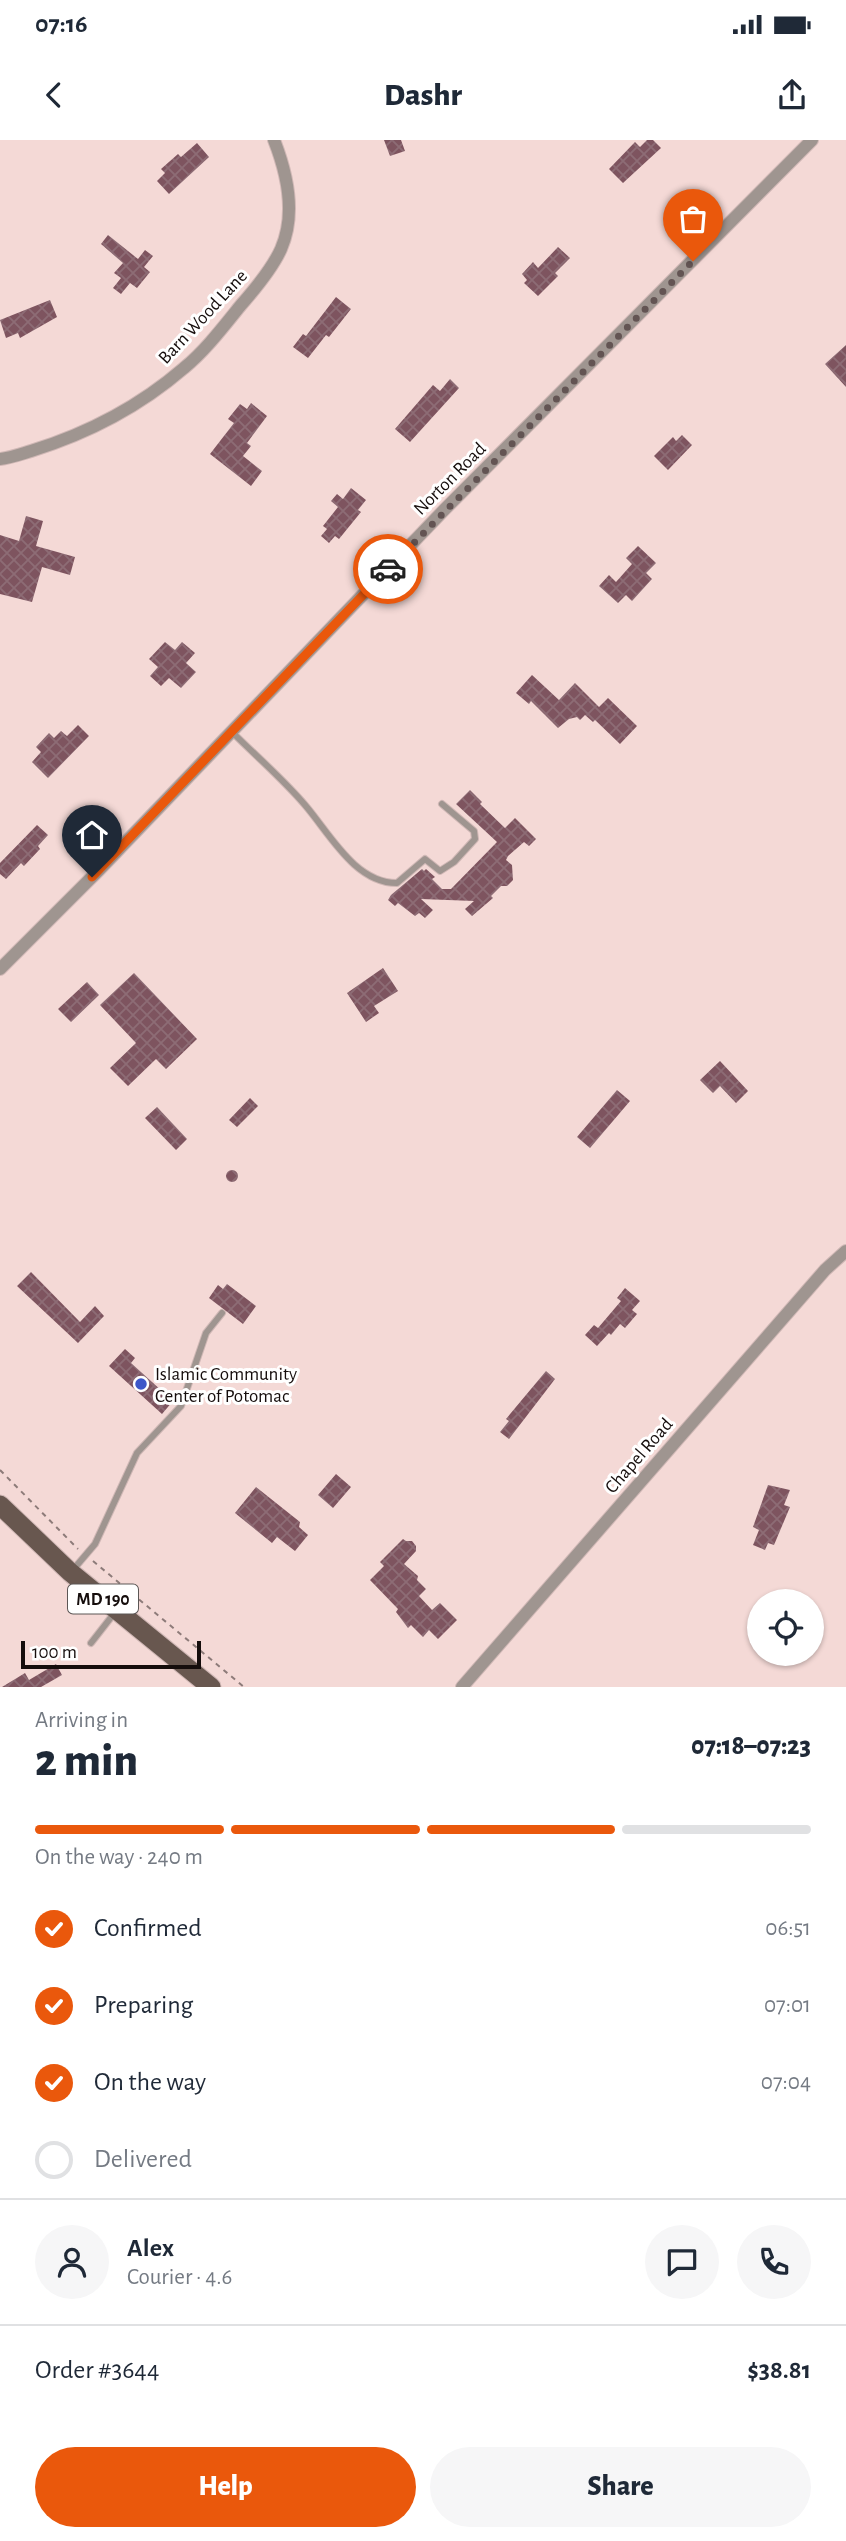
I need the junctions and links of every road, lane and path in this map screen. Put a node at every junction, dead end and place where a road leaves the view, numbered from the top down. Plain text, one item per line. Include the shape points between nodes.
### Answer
1 (274, 140) edge
2 (812, 140) edge
3 (0, 459) edge
4 (232, 732) junction
5 (442, 804) dead end
6 (0, 969) edge
7 (846, 1251) edge
8 (222, 1313) dead end
9 (0, 1470) edge
10 (0, 1505) edge
11 (86, 1555) junction
12 (70, 1572) junction
13 (117, 1610) junction
14 (91, 1643) dead end
15 (211, 1687) edge
16 (244, 1687) edge
17 (462, 1687) edge

1 - 3 street, Barn Wood Lane via 288,191 282,247 224,326 186,367 123,411 62,441
2 - 4 street, Norton Road via 443,510
4 - 5 lane via 304,804 335,844 360,869 383,883 397,883 425,859 440,871 474,839 474,831
4 - 6 street, Norton Road
7 - 17 street, Chapel Road
8 - 11 lane via 206,1333 181,1406 137,1453 95,1545
9 - 11 path
10 - 12 main road, MD 190
11 - 12 lane
11 - 16 path
12 - 13 main road, MD 190
13 - 14 lane
13 - 15 main road, MD 190

